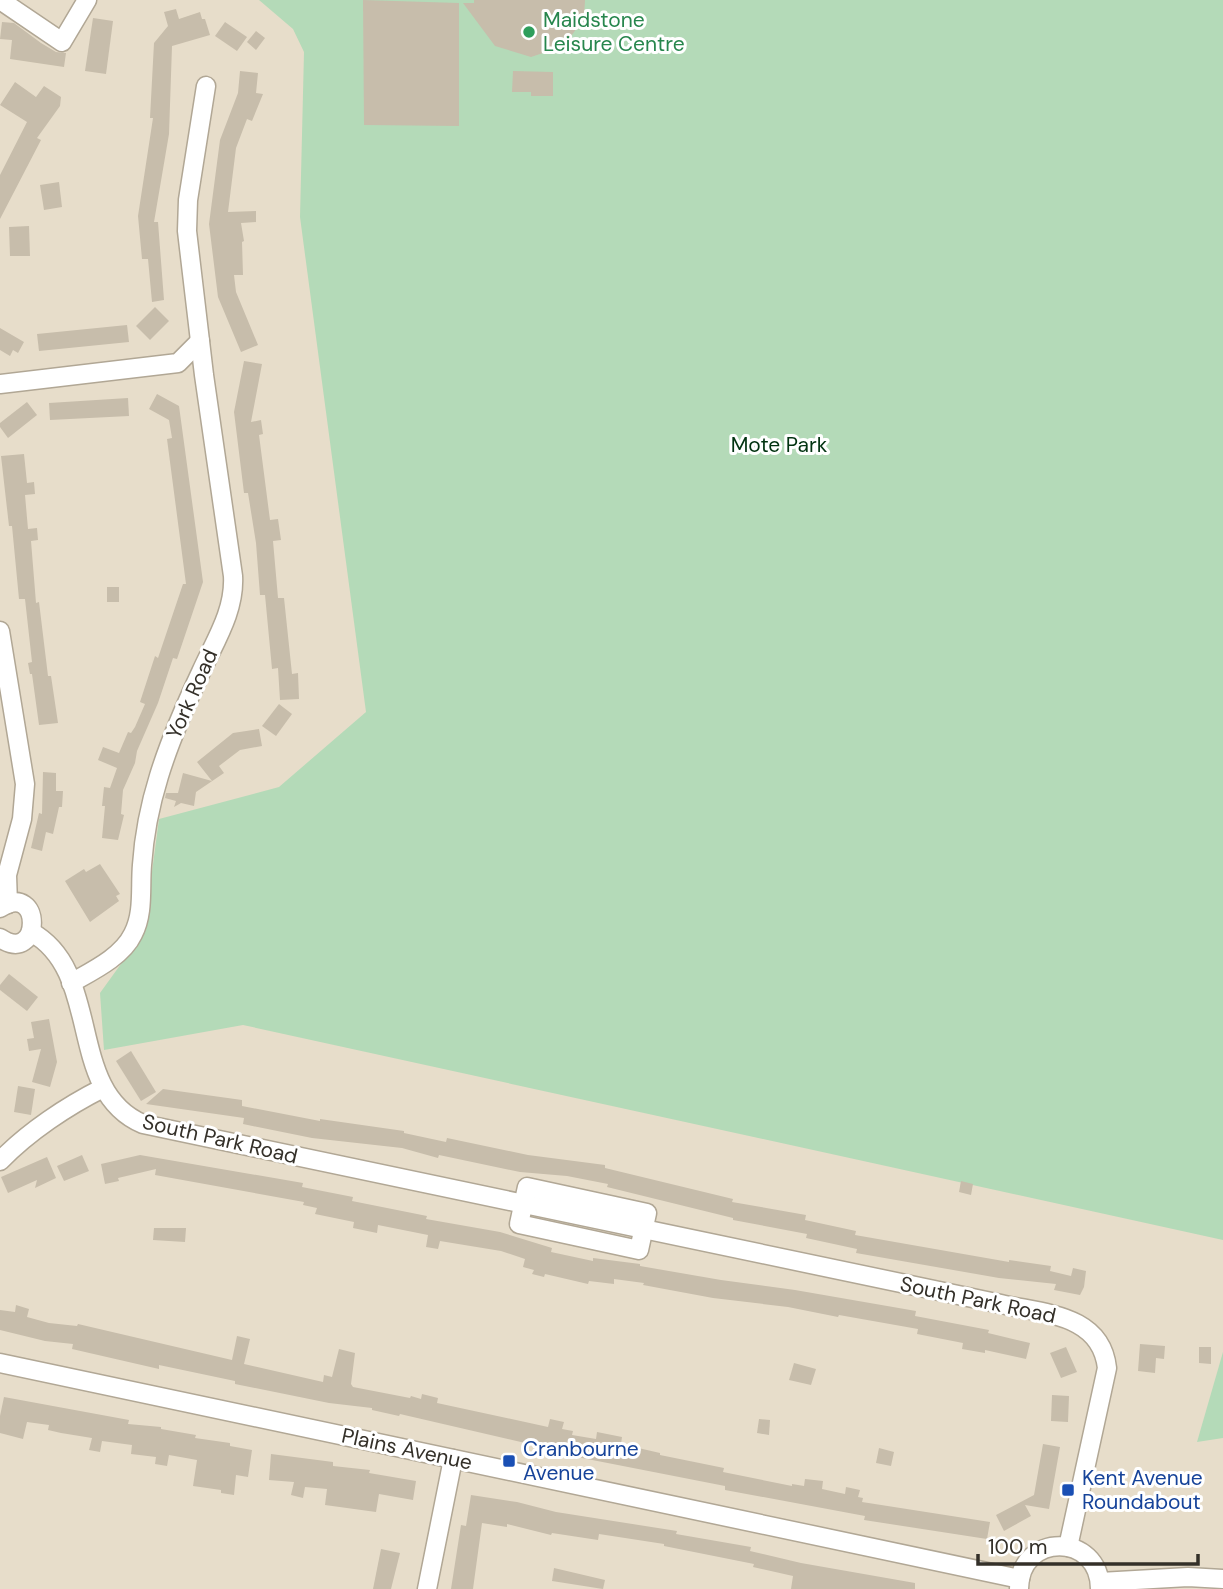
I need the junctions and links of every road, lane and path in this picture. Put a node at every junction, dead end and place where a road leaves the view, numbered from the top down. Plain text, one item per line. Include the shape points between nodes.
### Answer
1 (0, 0) edge
2 (87, 0) edge
3 (206, 86) dead end
4 (200, 341) junction
5 (178, 363) junction
6 (204, 376) junction
7 (0, 384) edge
8 (0, 631) edge
9 (4, 906) edge
10 (31, 932) junction
11 (0, 938) edge
12 (71, 983) junction
13 (103, 1088) junction
14 (0, 1161) edge
15 (0, 1363) edge
16 (453, 1459) junction
17 (1068, 1546) junction
18 (1223, 1579) edge
19 (1019, 1584) edge
20 (1100, 1586) edge
21 (426, 1589) edge

1 - 2 street via 62,42
3 - 4 street, York Road via 187,231
4 - 5 street
4 - 6 street, York Road
5 - 6 street
5 - 7 street
6 - 12 street, York Road via 233,576 232,598 158,777 149,809 135,930 113,956
8 - 9 street via 25,784
9 - 10 street via 20,904 29,911
10 - 11 street via 16,943
10 - 12 street, South Park Road via 51,946
12 - 13 street, South Park Road
13 - 14 street
13 - 17 street, South Park Road via 122,1112 143,1124 1042,1313 1086,1328 1099,1341 1107,1368
15 - 16 street, Plains Avenue
16 - 19 street, Plains Avenue
16 - 21 street
17 - 19 street, Plains Avenue via 1052,1546 1037,1553 1024,1566
17 - 20 street via 1090,1559
18 - 20 street via 1188,1577

